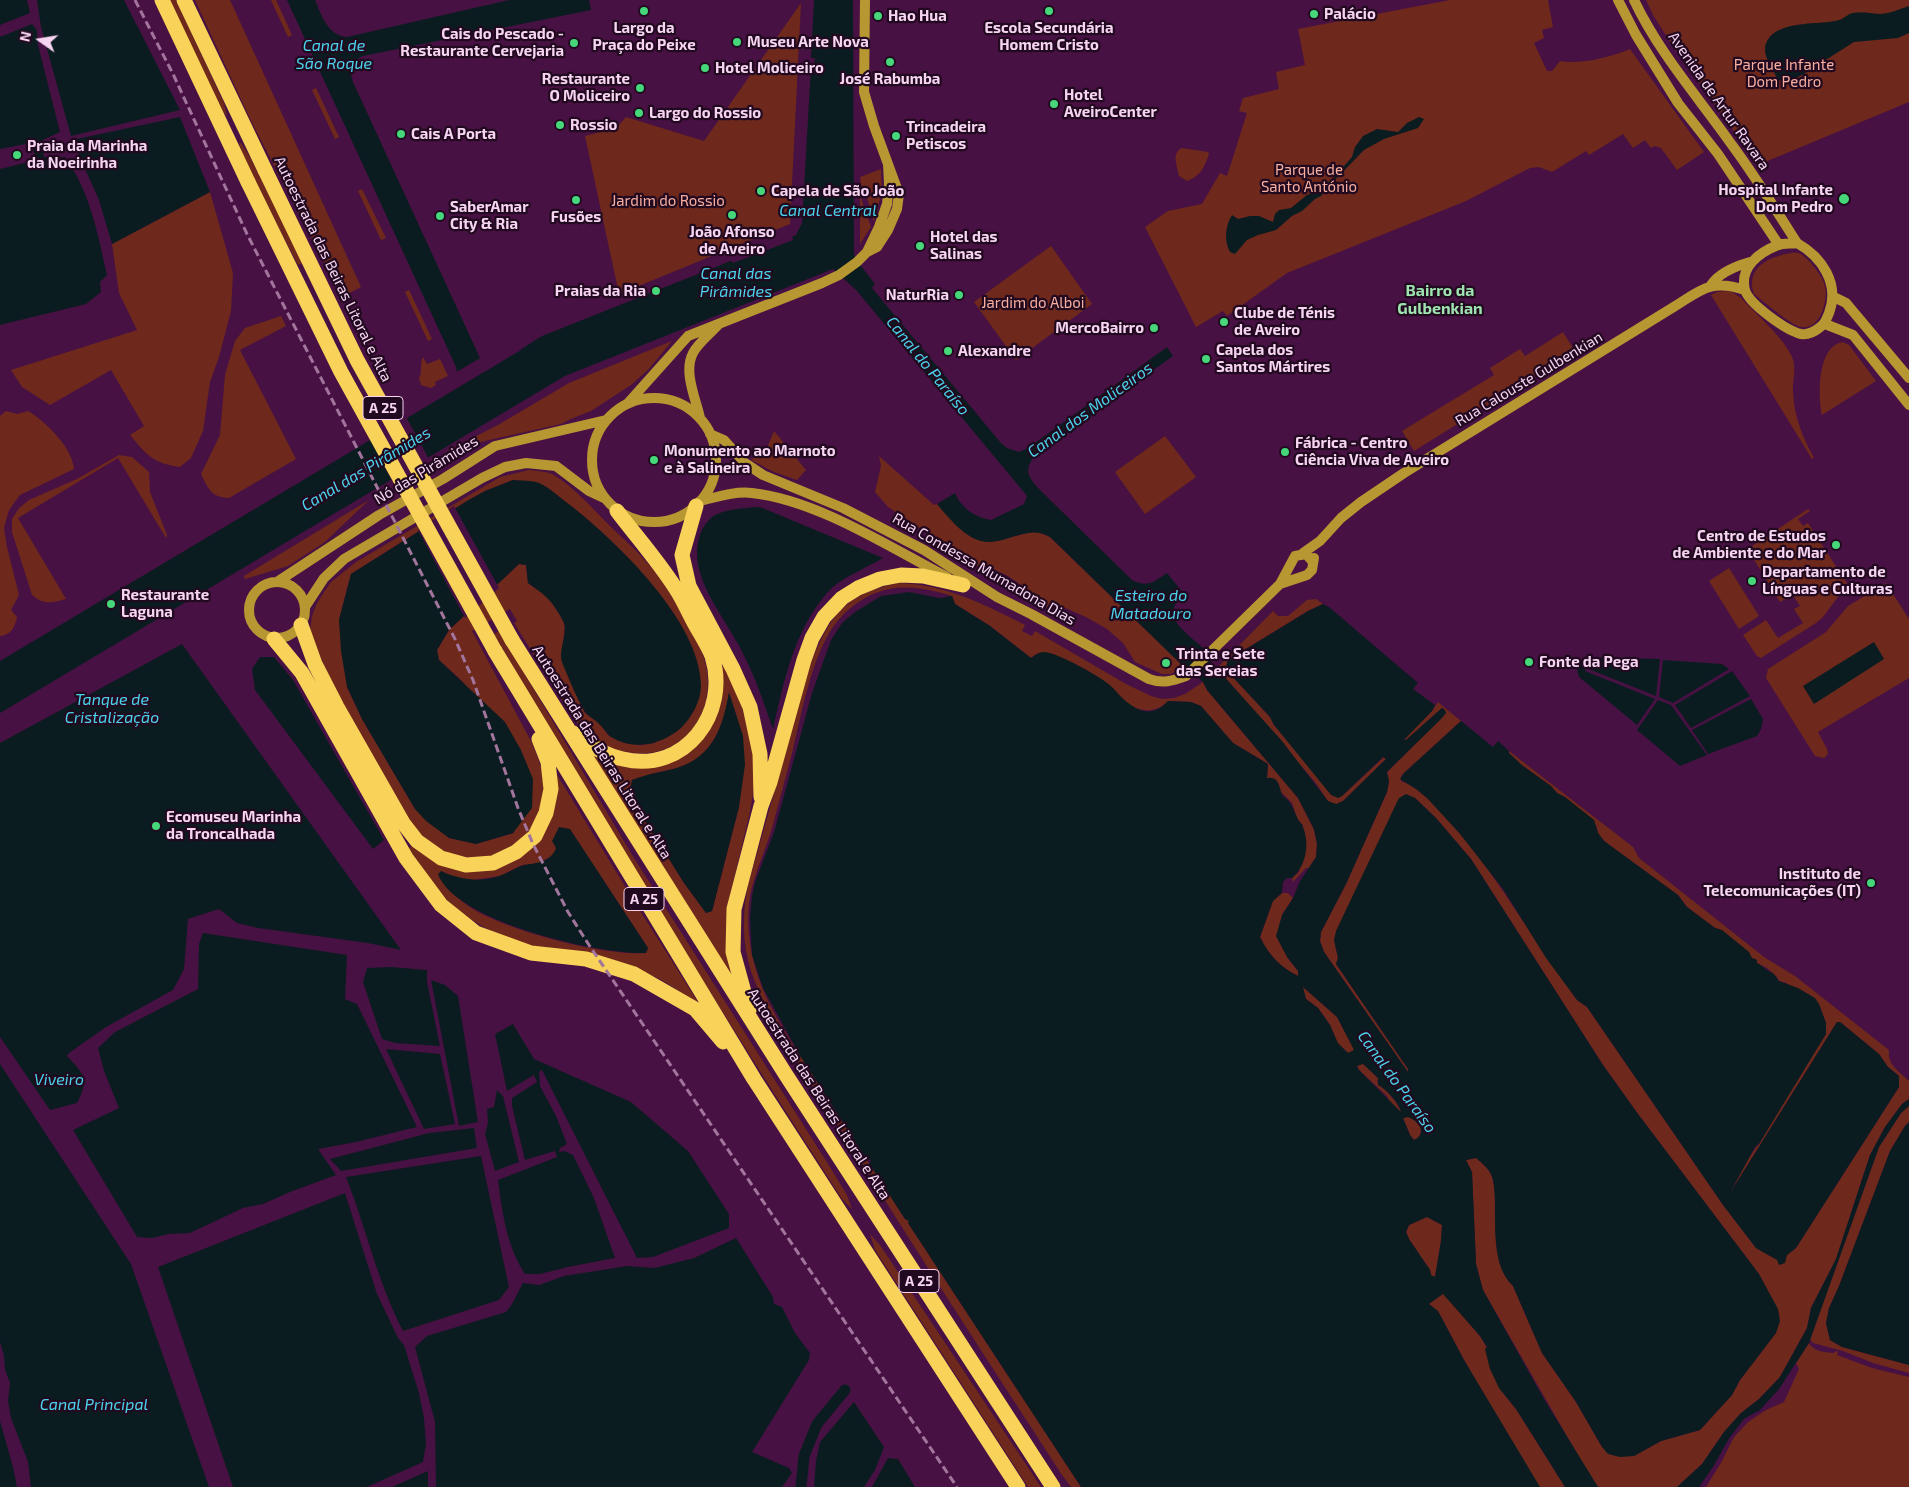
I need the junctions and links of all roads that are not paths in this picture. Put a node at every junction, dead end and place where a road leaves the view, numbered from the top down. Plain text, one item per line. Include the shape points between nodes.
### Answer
1 (162, 0) edge
2 (184, 0) edge
3 (865, 0) edge
4 (1618, 0) edge
5 (1634, 0) edge
6 (888, 164) junction
7 (1797, 243) junction
8 (1779, 245) junction
9 (866, 252) junction
10 (1750, 262) junction
11 (1712, 285) junction
12 (1745, 290) junction
13 (1834, 296) junction
14 (721, 322) junction
15 (1825, 324) junction
16 (1909, 378) edge
17 (627, 404) junction
18 (1909, 405) edge
19 (700, 418) junction
20 (606, 420) junction
21 (710, 434) junction
22 (604, 498) junction
23 (698, 504) junction
24 (616, 510) junction
25 (1320, 541) junction
26 (1302, 554) junction
27 (1313, 562) junction
28 (1290, 566) junction
29 (1300, 576) junction
30 (277, 582) junction
31 (1280, 584) junction
32 (963, 585) junction
33 (997, 597) junction
34 (306, 607) junction
35 (301, 625) junction
36 (274, 638) junction
37 (534, 718) junction
38 (568, 729) junction
39 (761, 806) junction
40 (786, 1075) junction
41 (754, 1079) junction
42 (1018, 1487) edge
43 (1053, 1487) edge

1 - 37 highway, A 25, bridge via 341,372
2 - 38 highway, Autoestrada das Beiras Litoral e Alta / A 25, bridge via 357,360 512,640
3 - 6 main road via 864,92
4 - 8 main road, Avenida de Artur Ravara via 1674,96 1718,154
5 - 7 main road, Avenida de Artur Ravara via 1661,46
6 - 9 main road via 889,184 884,215
6 - 9 main road via 899,194 897,209 877,246
7 - 8 main road
7 - 13 main road via 1811,251 1826,270
8 - 10 main road
9 - 14 main road via 839,275
10 - 11 main road, Rua Calouste Gulbenkian via 1716,278
10 - 12 main road via 1745,274
11 - 12 main road
11 - 25 main road, Rua Calouste Gulbenkian via 1404,473 1341,518
12 - 15 main road via 1750,299 1789,330 1803,334
13 - 15 main road
13 - 16 main road via 1846,303
14 - 17 main road via 688,336
14 - 19 main road via 690,360 690,380
15 - 18 main road via 1853,336
17 - 19 main road via 646,398 666,399 684,406
17 - 20 main road
19 - 21 main road
20 - 22 main road via 596,438 592,459 594,480
20 - 30 main road, Nó das Pirâmides via 494,446
21 - 23 main road via 716,453 715,473 708,491
21 - 33 main road, Rua Condessa Mumadona Dias via 724,440 745,463 763,475 843,508 924,550
22 - 24 main road
22 - 34 main road via 589,492 556,466 526,463 505,467 344,560 324,578
23 - 24 main road via 678,518 657,523 636,520
23 - 32 main road via 728,494 743,493 788,499 836,518
23 - 39 highway via 682,555 689,586 750,707 760,754
24 - 38 highway via 676,588 711,655 716,692 709,715 698,734 672,755 657,761 624,760 600,752
25 - 26 main road, Rua Calouste Gulbenkian
25 - 27 main road, Rua Calouste Gulbenkian
26 - 27 main road
26 - 28 main road via 1295,556
27 - 29 main road via 1310,572
28 - 29 main road via 1293,573
28 - 31 main road, Rua Condessa Mumadona Dias
29 - 31 main road, Rua Condessa Mumadona Dias
30 - 34 main road via 298,590
30 - 36 main road, Nó das Pirâmides via 264,584 252,597 249,606 252,624 258,632
31 - 33 main road, Rua Condessa Mumadona Dias via 1186,676 1160,683
32 - 33 main road
32 - 39 highway via 901,574 858,588 832,607 812,638 804,660
34 - 35 main road
35 - 36 main road via 295,633
35 - 37 highway via 315,664 337,707 403,823 417,841 441,858 466,864 493,863 516,852 535,836 546,813 550,789 548,762
36 - 41 highway via 302,673 406,858 441,904 476,933 531,953 586,959 634,974 695,1009
37 - 41 highway, A 25
38 - 40 highway, Autoestrada das Beiras Litoral e Alta / A 25
39 - 40 highway via 734,909 733,952 744,992
40 - 43 highway, Autoestrada das Beiras Litoral e Alta / A 25
41 - 42 highway, A 25

